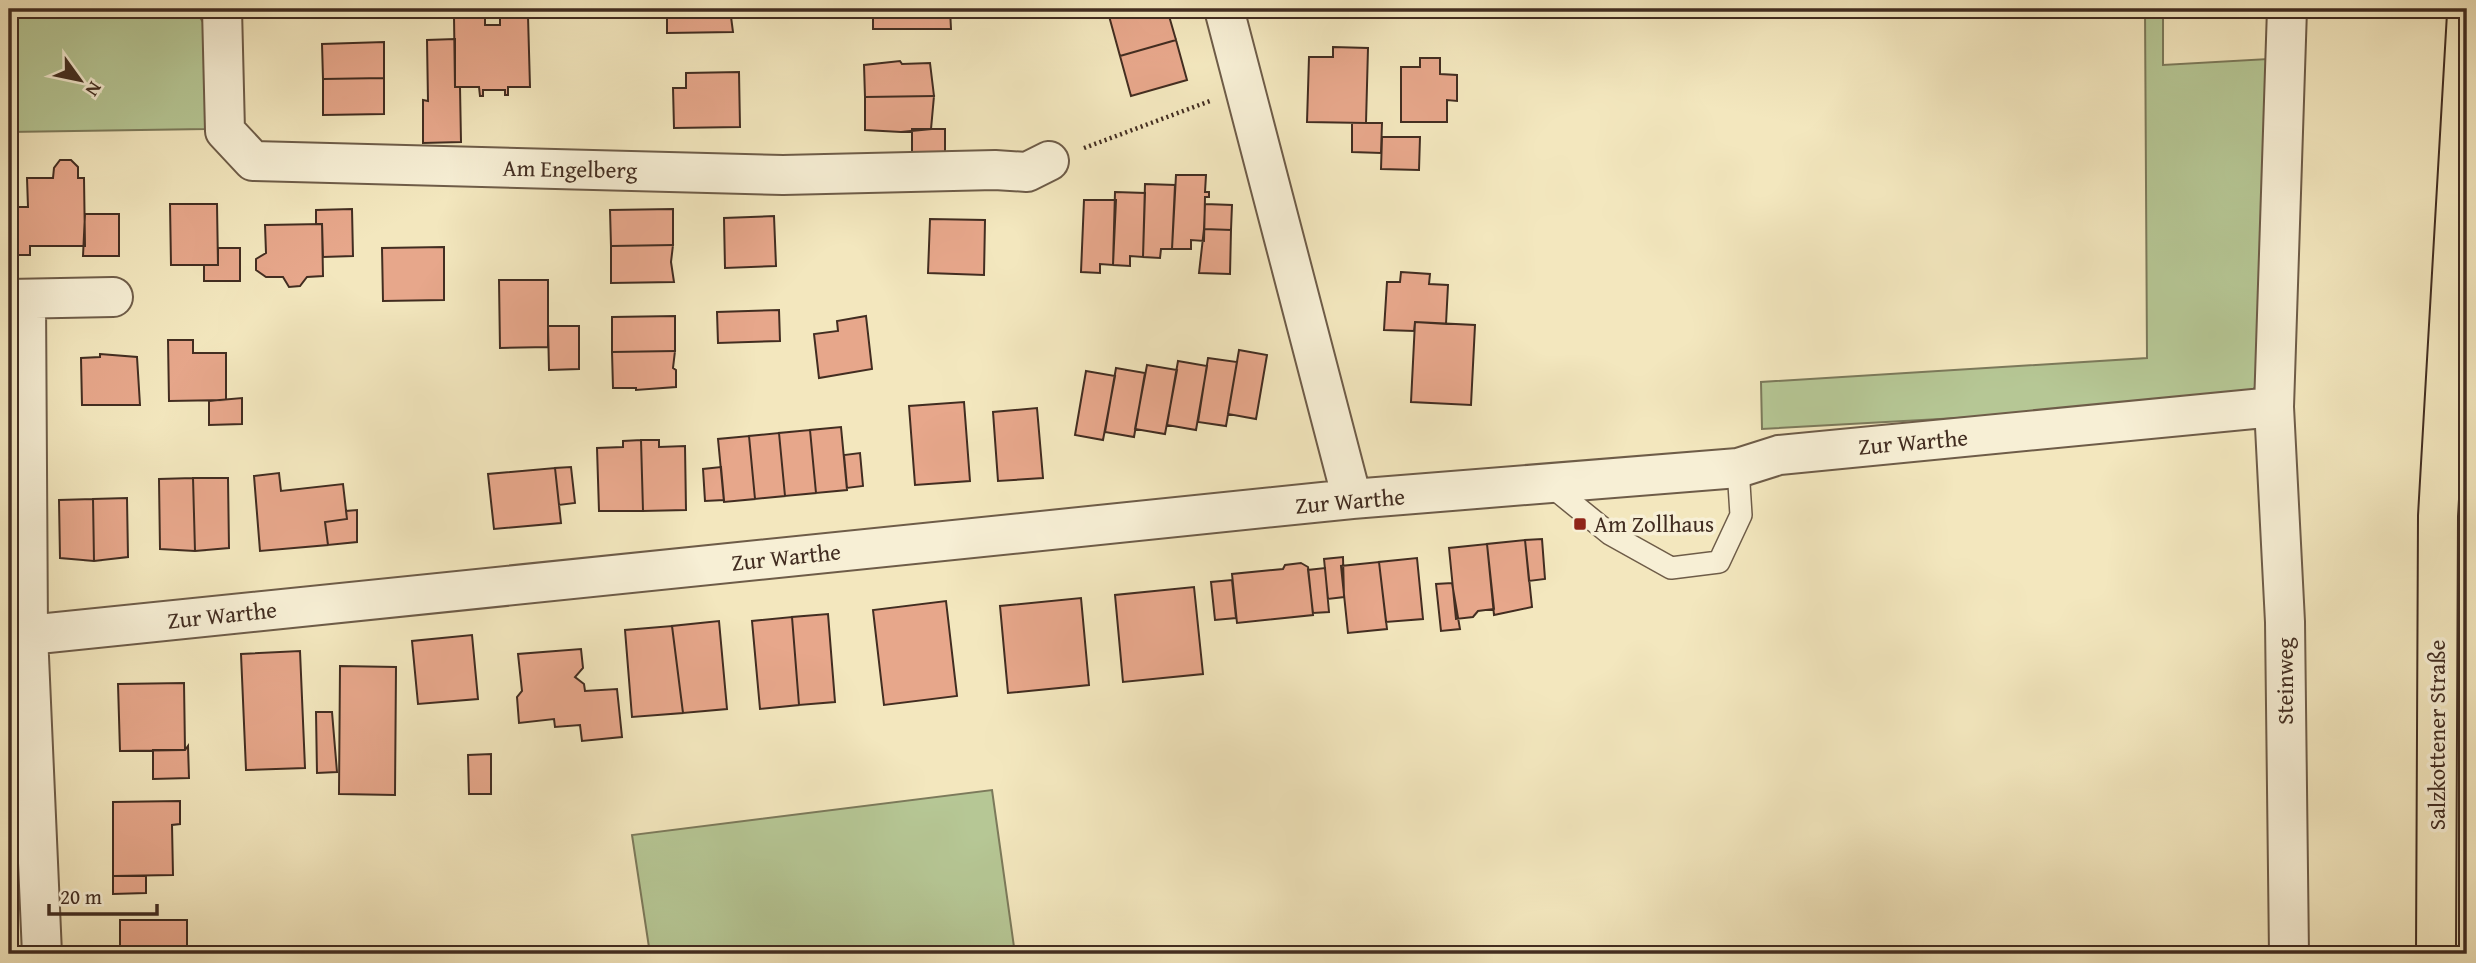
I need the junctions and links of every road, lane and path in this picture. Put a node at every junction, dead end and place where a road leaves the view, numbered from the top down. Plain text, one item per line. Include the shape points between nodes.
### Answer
1 (222, 9) edge
2 (1224, 9) edge
3 (2287, 9) edge
4 (2467, 14) edge
5 (1247, 87) junction
6 (1049, 161) joint
7 (113, 297) dead end
8 (18, 299) edge
9 (2274, 407) junction
10 (1738, 468) junction
11 (1551, 486) junction
12 (1352, 499) junction
13 (18, 636) edge
14 (42, 954) edge
15 (2290, 954) edge
16 (2436, 954) edge

1 - 6 street, Am Engelberg via 225,131 253,161 783,175 1027,172
2 - 5 street
3 - 9 street
4 - 16 highway, Salzkottener Straße via 2438,516
5 - 6 path
5 - 12 street
7 - 8 street
8 - 13 street
9 - 10 street, Zur Warthe via 1779,455
9 - 15 street, Steinweg via 2285,622
10 - 11 street, Zur Warthe
10 - 11 lane via 1741,515 1719,562 1671,568 1609,534
11 - 12 street, Zur Warthe
12 - 13 street, Zur Warthe
13 - 14 street

